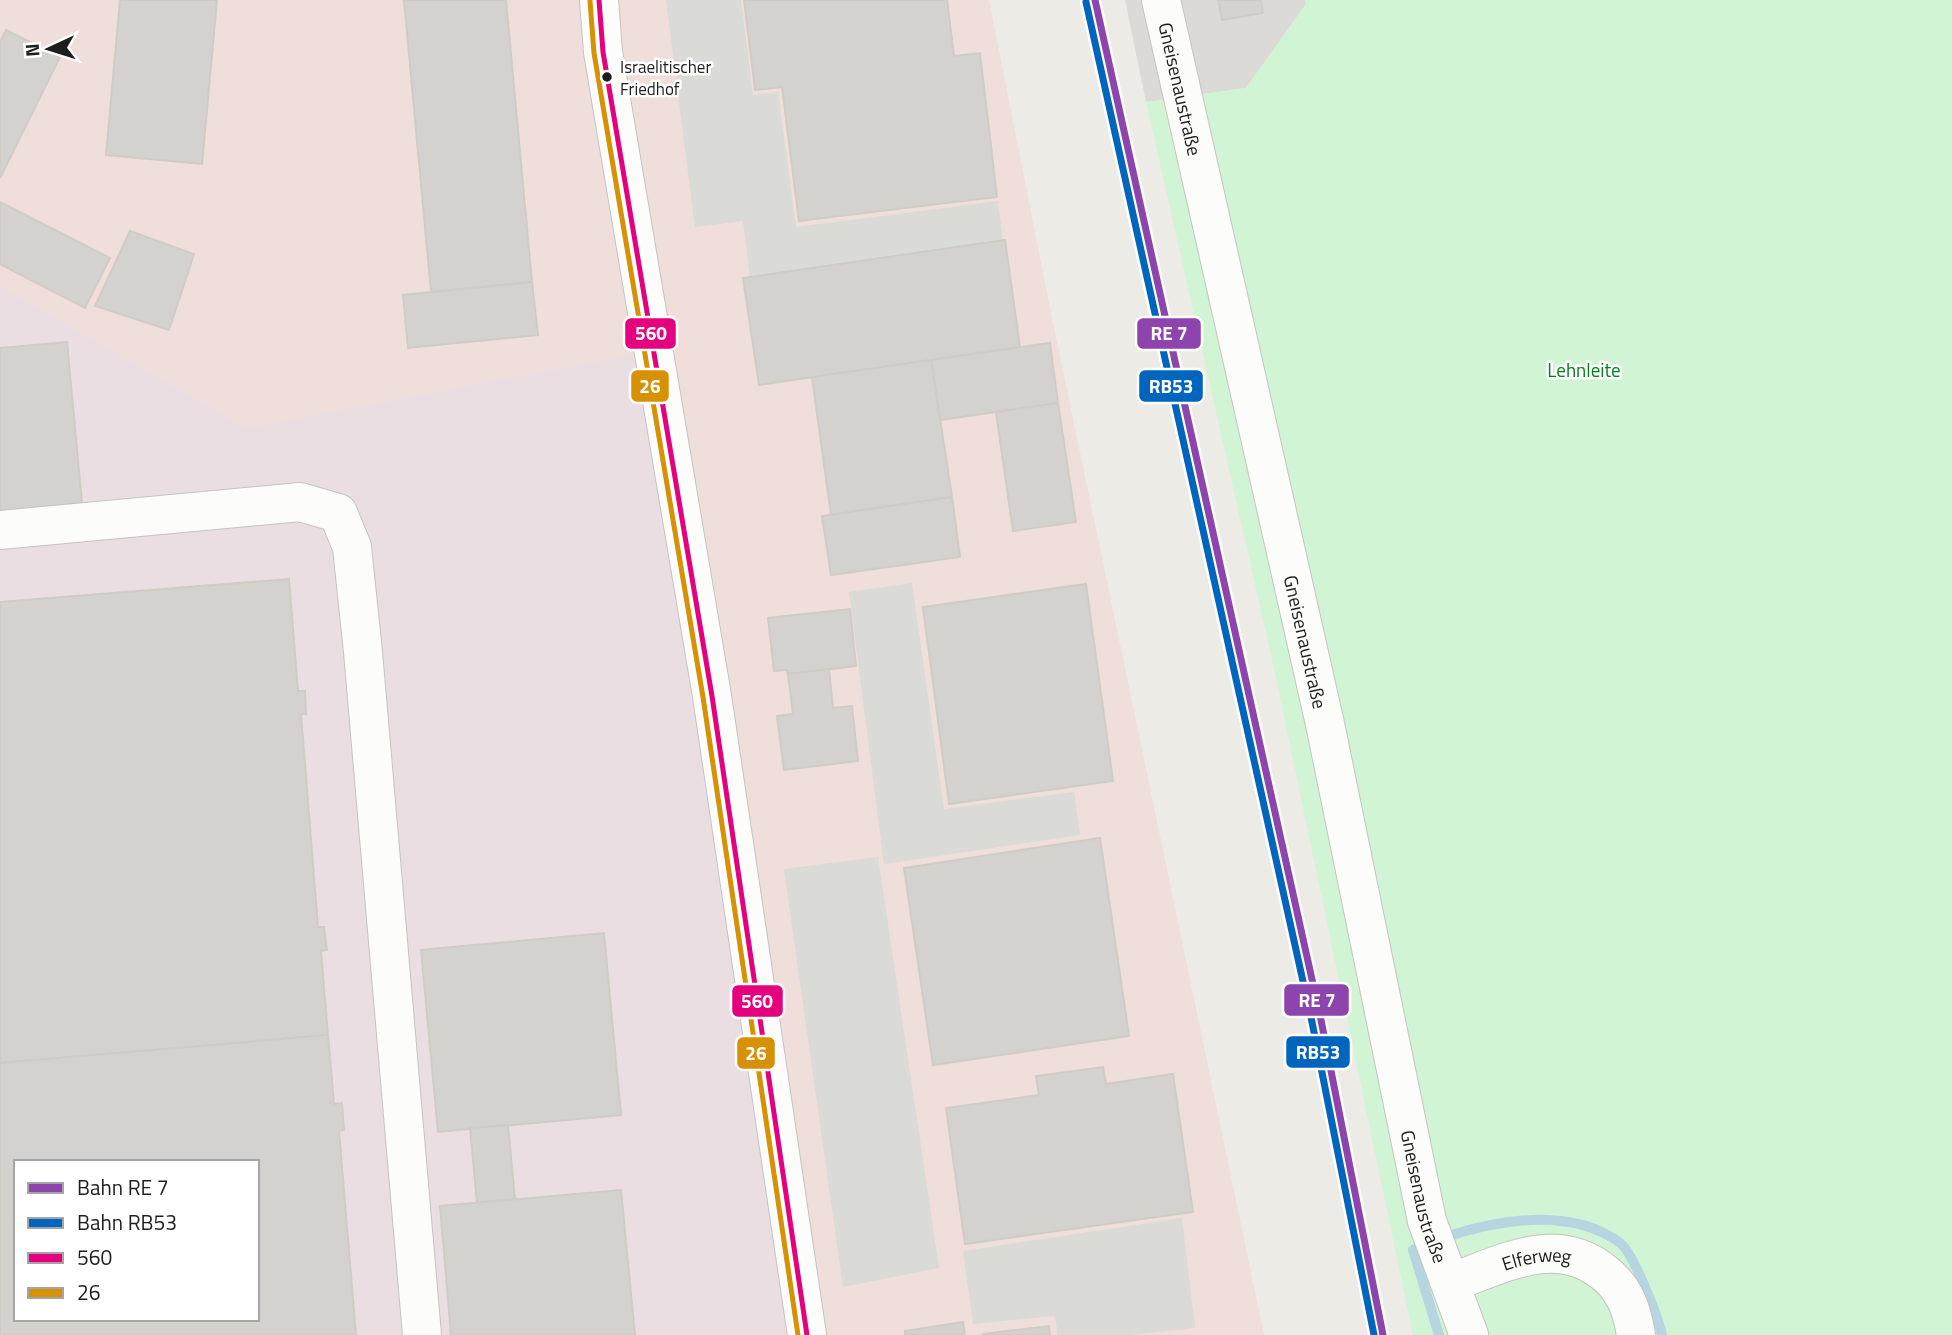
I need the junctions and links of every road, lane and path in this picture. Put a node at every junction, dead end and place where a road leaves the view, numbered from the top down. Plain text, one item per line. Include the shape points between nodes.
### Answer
1 (599, 0) edge
2 (1161, 0) edge
3 (0, 530) edge
4 (1450, 1283) junction
5 (422, 1335) edge
6 (807, 1335) edge
7 (1469, 1335) edge
8 (1636, 1335) edge

1 - 6 street via 603,52 710,682
2 - 4 street, Gneisenaustraße via 1325,724 1427,1221
3 - 5 street via 300,502 338,513 352,547 363,652
4 - 7 street
4 - 8 street, Elferweg via 1525,1256 1564,1252 1588,1260 1617,1282 1633,1314

